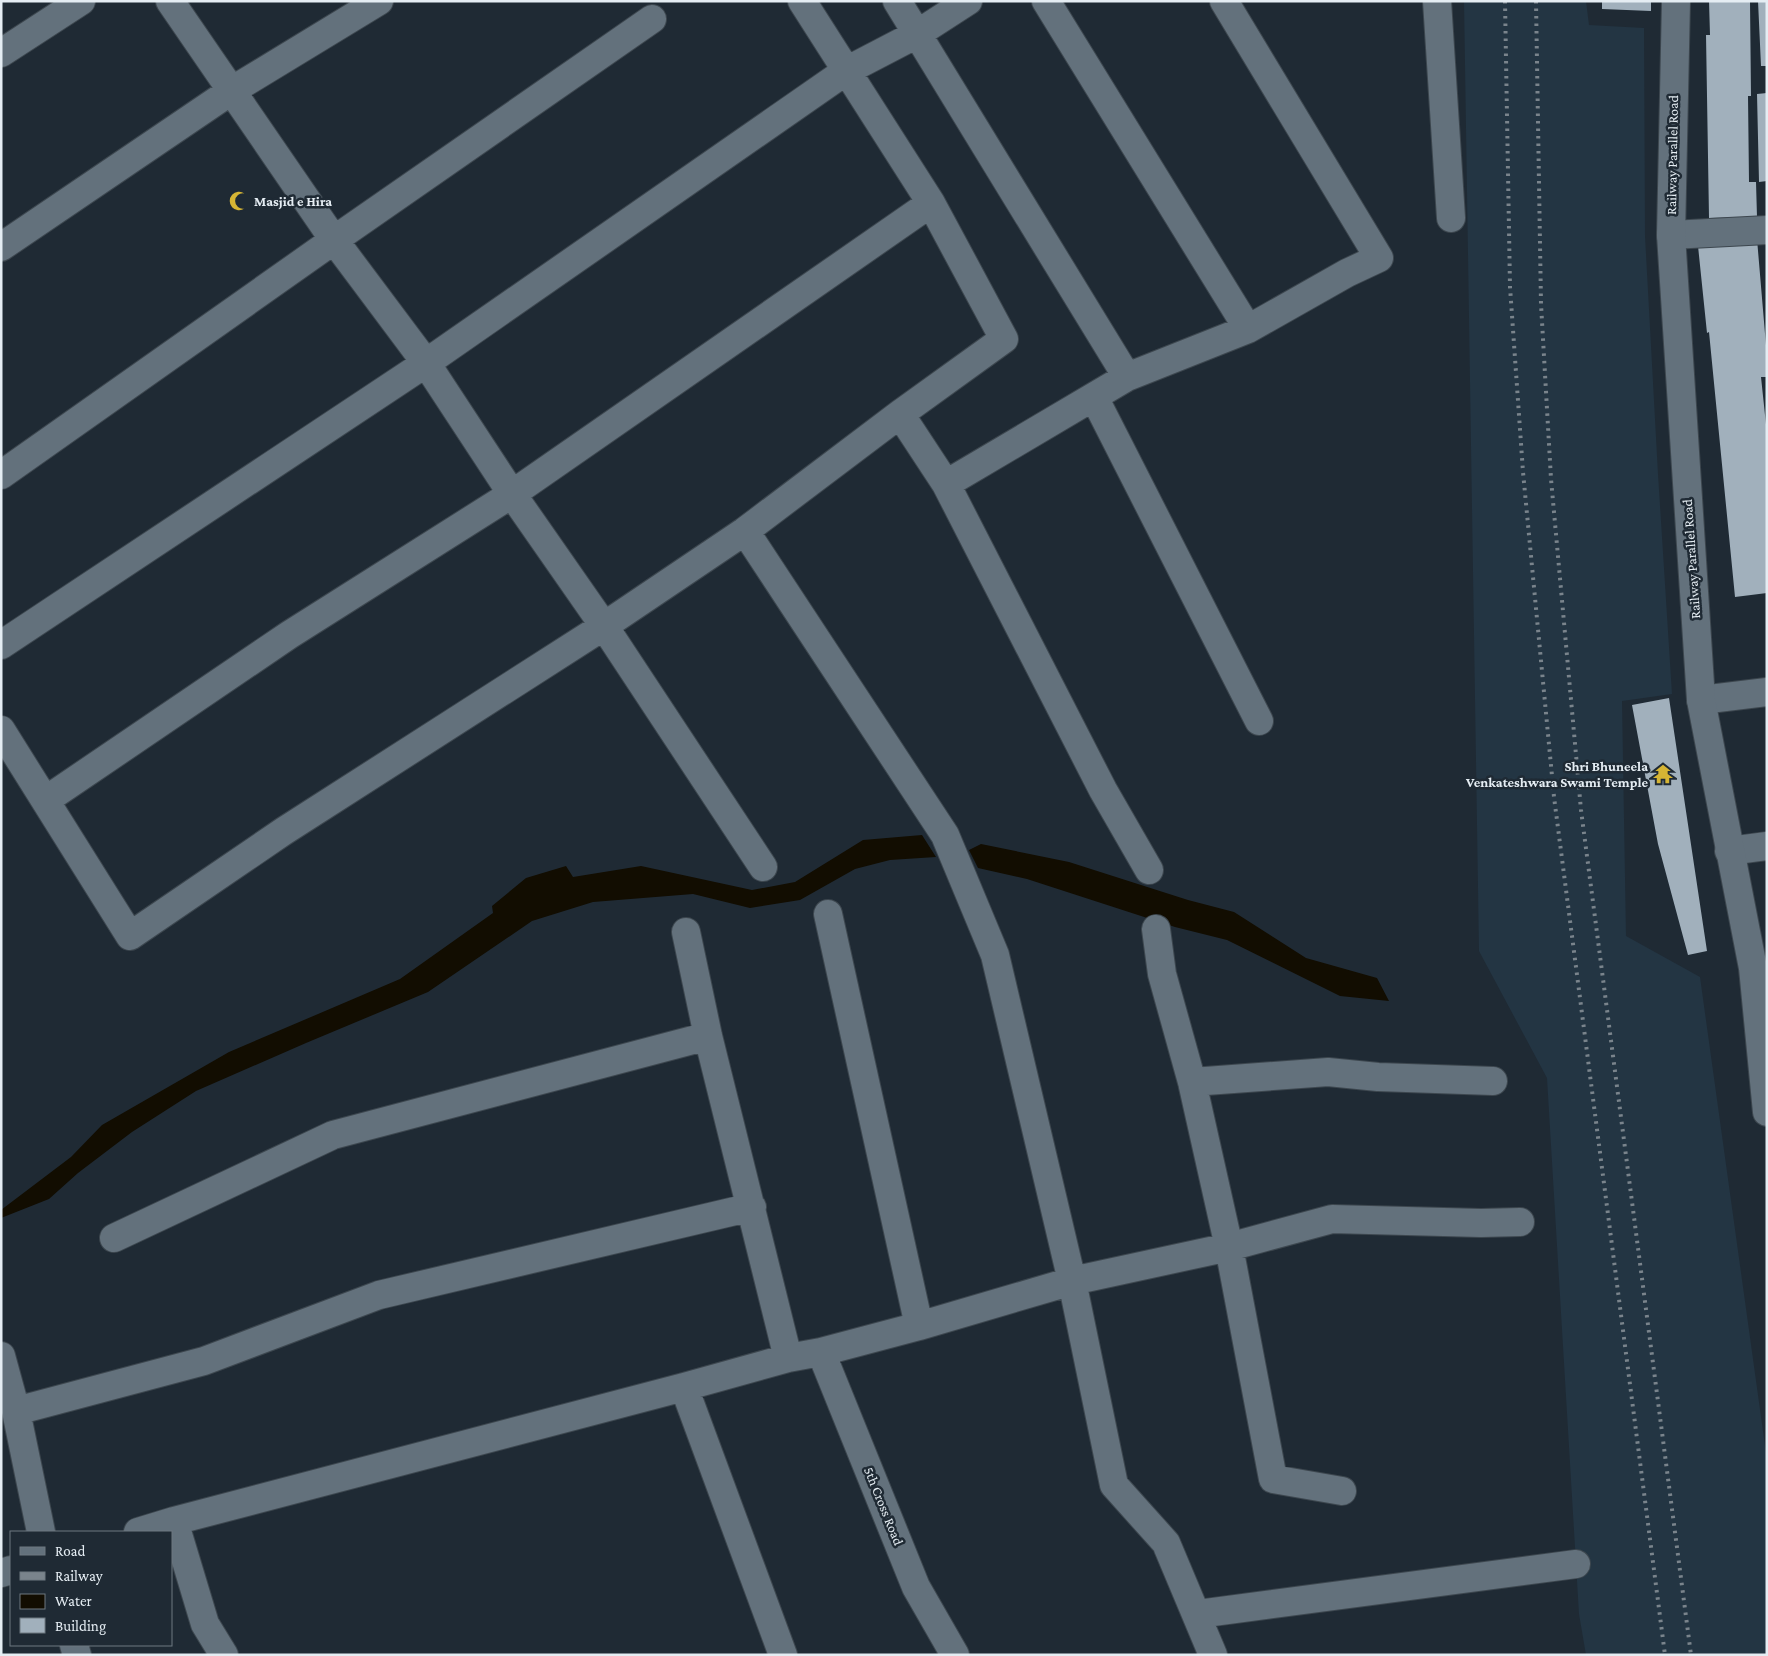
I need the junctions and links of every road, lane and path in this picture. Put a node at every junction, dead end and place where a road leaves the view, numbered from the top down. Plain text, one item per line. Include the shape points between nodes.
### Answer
1 (81, 1) edge
2 (170, 1) edge
3 (379, 1) edge
4 (802, 1) edge
5 (897, 1) edge
6 (968, 1) edge
7 (1046, 1) edge
8 (1224, 1) edge
9 (1437, 1) edge
10 (1676, 1) edge
11 (652, 19) dead end
12 (917, 34) junction
13 (1, 53) edge
14 (846, 71) junction
15 (231, 91) junction
16 (931, 203) junction
17 (1452, 218) dead end
18 (1767, 230) edge
19 (1671, 235) junction
20 (334, 240) junction
21 (1, 247) edge
22 (1248, 329) junction
23 (426, 363) junction
24 (1126, 377) junction
25 (1094, 397) junction
26 (900, 414) junction
27 (1, 475) edge
28 (946, 484) junction
29 (512, 494) junction
30 (746, 531) junction
31 (604, 626) junction
32 (1, 645) edge
33 (1767, 692) edge
34 (1700, 700) junction
35 (1259, 721) dead end
36 (1, 730) edge
37 (46, 800) junction
38 (1767, 846) edge
39 (1729, 851) junction
40 (763, 867) dead end
41 (1149, 870) dead end
42 (828, 914) dead end
43 (1156, 929) dead end
44 (686, 932) dead end
45 (1760, 968) edge
46 (708, 1036) junction
47 (1492, 1081) dead end
48 (1192, 1082) junction
49 (1766, 1102) edge
50 (752, 1208) junction
51 (1520, 1222) dead end
52 (114, 1238) dead end
53 (1229, 1246) junction
54 (1072, 1281) junction
55 (919, 1326) junction
56 (821, 1352) junction
57 (1, 1356) edge
58 (788, 1358) junction
59 (684, 1387) junction
60 (16, 1411) junction
61 (1342, 1491) dead end
62 (174, 1521) junction
63 (41, 1531) edge
64 (141, 1531) edge
65 (1576, 1564) dead end
66 (1198, 1614) junction
67 (224, 1655) edge
68 (784, 1655) edge
69 (954, 1655) edge
70 (1214, 1655) edge

1 - 13 street
2 - 15 street
3 - 15 street
4 - 14 street
5 - 12 street
6 - 12 street
7 - 22 street
8 - 22 street via 1379,258
9 - 17 street
10 - 19 street, Railway Parallel Road
11 - 20 street
12 - 14 street
12 - 24 street
14 - 16 street
14 - 23 street
15 - 20 street
15 - 21 street
16 - 26 street via 1004,339
16 - 29 street
18 - 19 street
19 - 34 street, Railway Parallel Road
20 - 23 street
20 - 27 street
22 - 24 street
23 - 29 street
23 - 32 street
24 - 25 street
25 - 28 street
25 - 35 street
26 - 28 street
26 - 30 street
28 - 41 street via 1103,790
29 - 31 street
29 - 37 street via 290,635
30 - 31 street
30 - 54 street via 945,835 995,955
31 - 37 street via 284,830 130,936
31 - 40 street
33 - 34 street
34 - 39 street, Railway Parallel Road
36 - 37 street
38 - 39 street
39 - 45 street, Railway Parallel Road
42 - 55 street
43 - 48 street via 1162,974
44 - 46 street
45 - 49 street, Railway Parallel Road
46 - 50 street
46 - 52 street via 334,1135
47 - 48 street via 1328,1072
48 - 53 street
50 - 58 street
50 - 60 street via 379,1295 204,1361
51 - 53 street via 1332,1219
53 - 54 street
53 - 61 street via 1273,1479
54 - 55 street
54 - 66 street via 1114,1485 1166,1543
55 - 56 street
56 - 58 street
56 - 69 street, 5th Cross Road via 916,1587
57 - 60 street
58 - 59 street
59 - 62 street
59 - 68 street
60 - 63 street
62 - 64 street
62 - 67 street via 205,1624
65 - 66 street
66 - 70 street

